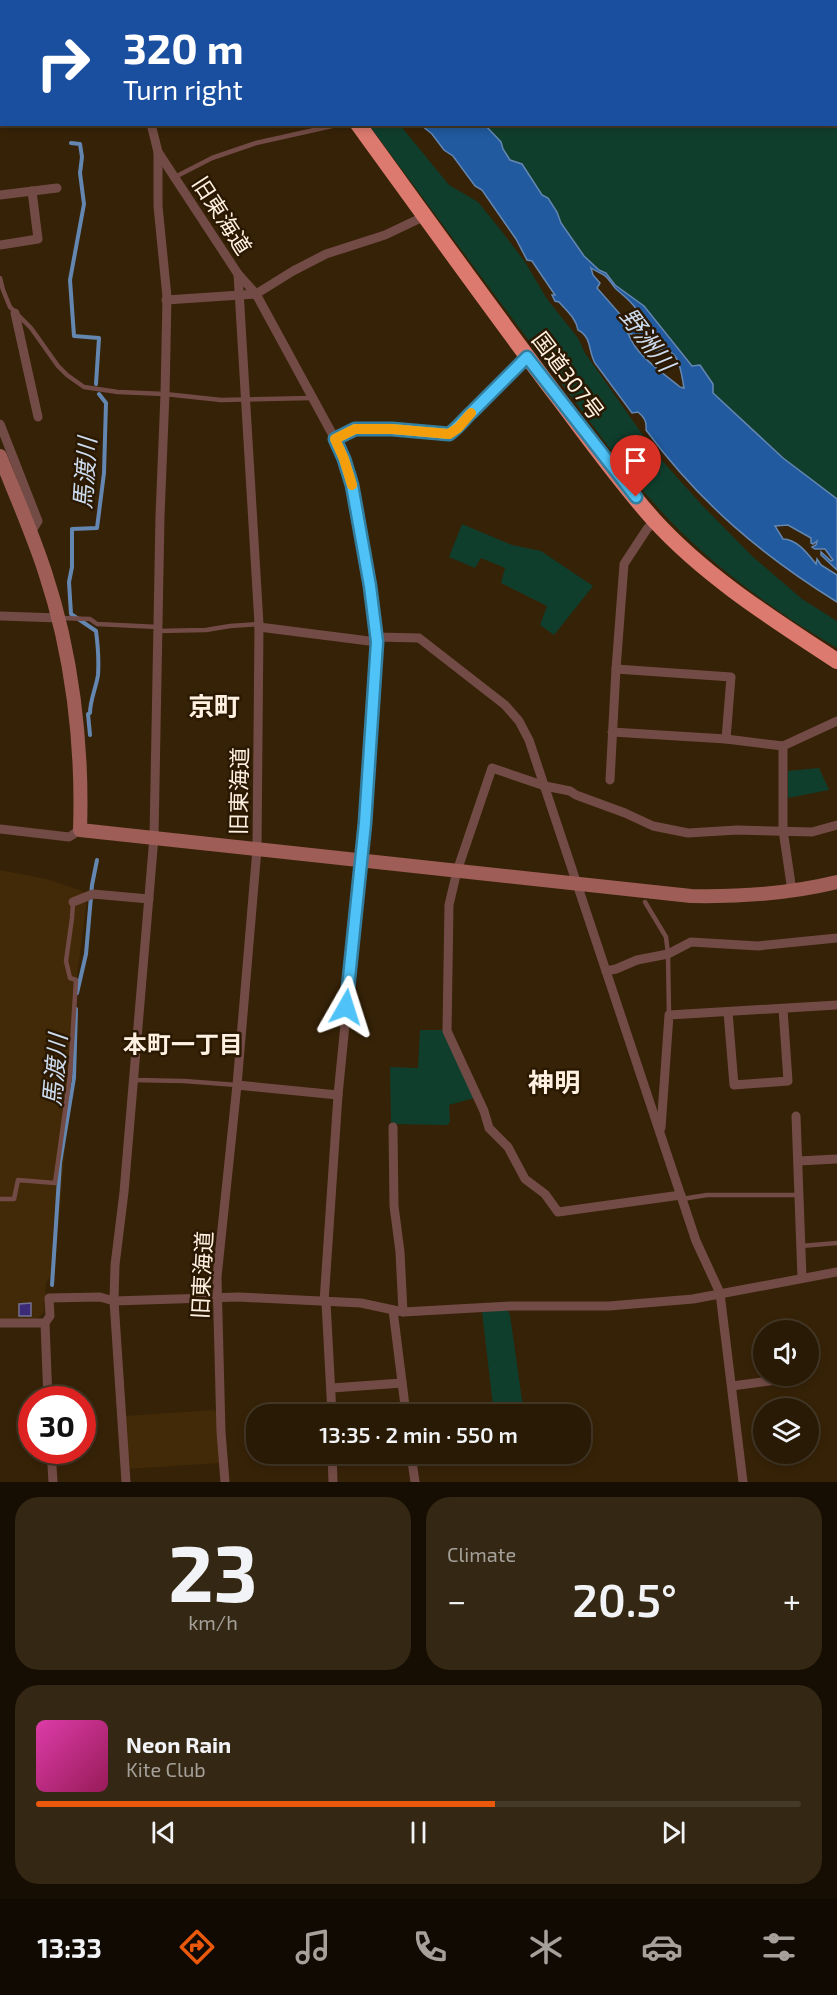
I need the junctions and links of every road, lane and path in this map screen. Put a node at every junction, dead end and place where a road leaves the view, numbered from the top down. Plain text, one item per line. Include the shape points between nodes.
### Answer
1 (152, 126) edge
2 (332, 126) edge
3 (359, 126) edge
4 (158, 152) junction
5 (175, 177) junction
6 (57, 188) dead end
7 (32, 191) junction
8 (0, 195) edge
9 (425, 216) junction
10 (0, 244) edge
11 (238, 274) junction
12 (0, 278) edge
13 (256, 294) junction
14 (240, 296) junction
15 (166, 300) junction
16 (15, 313) junction
17 (527, 357) junction
18 (165, 394) junction
19 (312, 398) junction
20 (246, 399) junction
21 (38, 417) dead end
22 (0, 424) edge
23 (335, 439) junction
24 (0, 456) edge
25 (655, 520) junction
26 (31, 532) junction
27 (2, 616) dead end
28 (58, 618) junction
29 (259, 625) junction
30 (158, 629) junction
31 (377, 640) junction
32 (837, 661) edge
33 (616, 669) junction
34 (837, 721) edge
35 (612, 732) junction
36 (726, 739) junction
37 (783, 746) junction
38 (610, 780) dead end
39 (545, 786) junction
40 (837, 825) edge
41 (0, 829) edge
42 (80, 830) junction
43 (783, 830) junction
44 (154, 837) junction
45 (257, 849) junction
46 (361, 860) junction
47 (457, 871) junction
48 (837, 882) edge
49 (577, 885) junction
50 (792, 891) junction
51 (149, 899) junction
52 (73, 902) joint
53 (645, 902) dead end
54 (837, 938) edge
55 (668, 954) junction
56 (606, 971) junction
57 (837, 1005) edge
58 (783, 1009) junction
59 (728, 1012) junction
60 (669, 1015) junction
61 (133, 1080) junction
62 (237, 1085) junction
63 (338, 1095) junction
64 (796, 1116) dead end
65 (393, 1127) dead end
66 (661, 1135) junction
67 (837, 1159) edge
68 (798, 1161) junction
69 (799, 1195) junction
70 (682, 1197) junction
71 (0, 1199) edge
72 (837, 1243) edge
73 (801, 1246) junction
74 (837, 1272) edge
75 (802, 1278) junction
76 (720, 1293) junction
77 (217, 1297) junction
78 (114, 1300) junction
79 (325, 1302) junction
80 (393, 1310) junction
81 (403, 1312) junction
82 (0, 1323) edge
83 (45, 1323) junction
84 (402, 1383) junction
85 (753, 1383) edge
86 (47, 1386) edge
87 (732, 1386) junction
88 (332, 1388) junction
89 (332, 1404) edge
90 (405, 1404) edge
91 (51, 1464) edge
92 (332, 1464) edge
93 (412, 1464) edge
94 (52, 1482) edge
95 (126, 1482) edge
96 (225, 1482) edge
97 (333, 1482) edge
98 (415, 1482) edge
99 (742, 1482) edge

1 - 4 street, 旧東海道
2 - 5 lane via 256,143 212,158
3 - 9 highway, 国道307号
4 - 5 street, 旧東海道
4 - 15 street
5 - 11 street, 旧東海道
6 - 7 street
7 - 8 street
7 - 10 street via 38,239
9 - 13 street via 385,235 317,258
9 - 17 highway, 国道307号
11 - 13 street
11 - 14 street, 旧東海道
12 - 16 lane
13 - 14 street
13 - 19 street
14 - 15 street
14 - 20 street, 旧東海道
15 - 18 street
16 - 18 lane via 32,328 58,366 84,387
16 - 21 street
17 - 23 street via 449,434 355,429
17 - 25 highway, 国道307号
18 - 20 lane
18 - 30 street
19 - 20 lane
19 - 23 street
20 - 29 street, 旧東海道
22 - 26 street via 38,521
23 - 31 street via 352,485
24 - 26 street
25 - 32 highway, 国道307号 via 720,579
25 - 33 street via 624,564
26 - 28 street
27 - 28 street
28 - 30 lane
28 - 42 street via 77,734
29 - 30 lane
29 - 31 street
29 - 45 street, 旧東海道
30 - 44 street
31 - 39 street via 419,638 505,705 529,740
31 - 46 street
33 - 35 street
33 - 36 street via 731,677
34 - 37 street
35 - 36 street
35 - 38 street
36 - 37 street
37 - 43 street
39 - 43 street via 570,790 653,826 698,833
39 - 47 street via 492,768
39 - 49 street
40 - 43 street via 812,832
41 - 42 street via 69,837
42 - 44 street
43 - 50 street
44 - 45 street
44 - 51 street
45 - 46 street
45 - 62 street, 旧東海道
46 - 47 street
46 - 63 street
47 - 49 street
47 - 70 street via 448,915 447,1031 489,1128 508,1147 525,1179 545,1194 558,1212
48 - 50 street
49 - 50 street via 691,896 742,897
49 - 56 street
51 - 52 street via 90,895
51 - 61 street
52 - 71 lane via 66,961 70,978 76,980 70,1075 55,1183 18,1180 14,1199
53 - 55 lane via 666,937
54 - 55 street via 758,946 691,942
55 - 56 street
55 - 60 lane
56 - 66 street
57 - 58 street
58 - 59 street
58 - 59 street via 788,1081 734,1085
59 - 60 street
60 - 66 street
61 - 62 lane
61 - 78 street
62 - 63 street
62 - 77 street, 旧東海道
63 - 79 street
64 - 68 street
65 - 81 street via 394,1206
66 - 70 street
67 - 68 street
68 - 69 street
69 - 70 lane
69 - 73 street
70 - 76 street via 696,1241
72 - 73 lane
73 - 75 street
74 - 75 street
75 - 76 street
76 - 81 street via 643,1304
76 - 87 street
77 - 78 street
77 - 79 street
77 - 96 street, 旧東海道
78 - 83 street via 50,1298 50,1316
78 - 95 street
79 - 80 street via 361,1303
79 - 88 street
80 - 81 street
80 - 84 street
82 - 83 street
83 - 86 street
84 - 88 street
84 - 90 street
85 - 87 street
87 - 99 street
88 - 89 street
91 - 94 street
92 - 97 street
93 - 98 street

